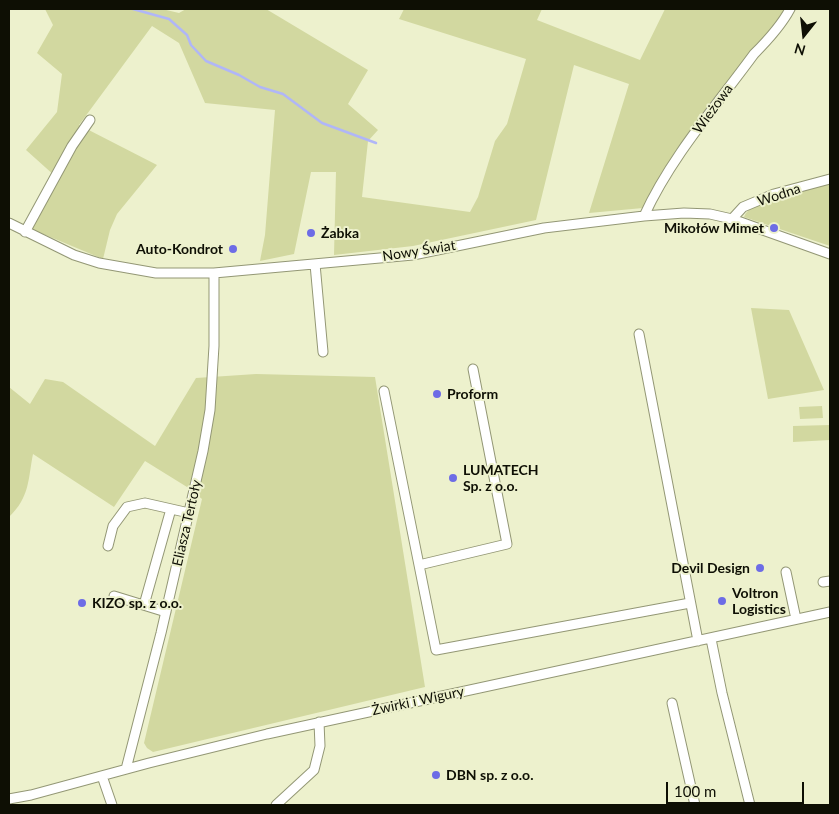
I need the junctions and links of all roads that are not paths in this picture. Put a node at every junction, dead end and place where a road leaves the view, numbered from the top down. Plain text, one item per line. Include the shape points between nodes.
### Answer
1 (790, 9) edge
2 (90, 120) dead end
3 (830, 179) edge
4 (644, 216) junction
5 (732, 219) junction
6 (9, 223) edge
7 (26, 232) junction
8 (830, 254) edge
9 (315, 264) junction
10 (214, 273) junction
11 (639, 334) dead end
12 (323, 352) dead end
13 (473, 369) dead end
14 (384, 391) dead end
15 (171, 509) junction
16 (189, 513) junction
17 (108, 546) dead end
18 (419, 565) junction
19 (786, 572) dead end
20 (114, 596) dead end
21 (690, 603) junction
22 (144, 604) junction
23 (166, 612) junction
24 (830, 612) edge
25 (796, 619) junction
26 (710, 639) junction
27 (698, 641) junction
28 (672, 703) dead end
29 (319, 722) junction
30 (126, 769) junction
31 (102, 776) junction
32 (9, 799) edge
33 (112, 805) edge
34 (276, 805) edge
35 (695, 805) edge
36 (750, 805) edge

1 - 4 street, Wieżowa via 679,156
2 - 7 street via 72,146
3 - 5 street, Wodna via 774,194 743,207
4 - 5 street, Nowy Świat via 698,212
4 - 9 street, Nowy Świat via 544,228 413,255
5 - 8 street, Nowy Świat
6 - 7 street, Nowy Świat
7 - 10 street, Nowy Świat via 99,263 156,274
9 - 10 street, Nowy Świat
9 - 12 street
10 - 16 street, Eliasza Tertoły via 210,410
11 - 21 street
13 - 18 street via 507,544
14 - 18 street
15 - 16 street
15 - 17 street via 145,503 127,507 113,526
15 - 22 street
16 - 23 street, Eliasza Tertoły
18 - 21 street via 436,650
19 - 25 street
20 - 22 street
21 - 27 street
22 - 23 street
23 - 30 street, Eliasza Tertoły
24 - 25 street, Żwirki i Wigury
25 - 26 street, Żwirki i Wigury
26 - 27 street, Żwirki i Wigury
26 - 36 street
27 - 29 street, Żwirki i Wigury
28 - 35 street
29 - 30 street, Żwirki i Wigury
29 - 34 street via 320,746 314,770
30 - 31 street, Żwirki i Wigury
31 - 32 street, Żwirki i Wigury
31 - 33 street

